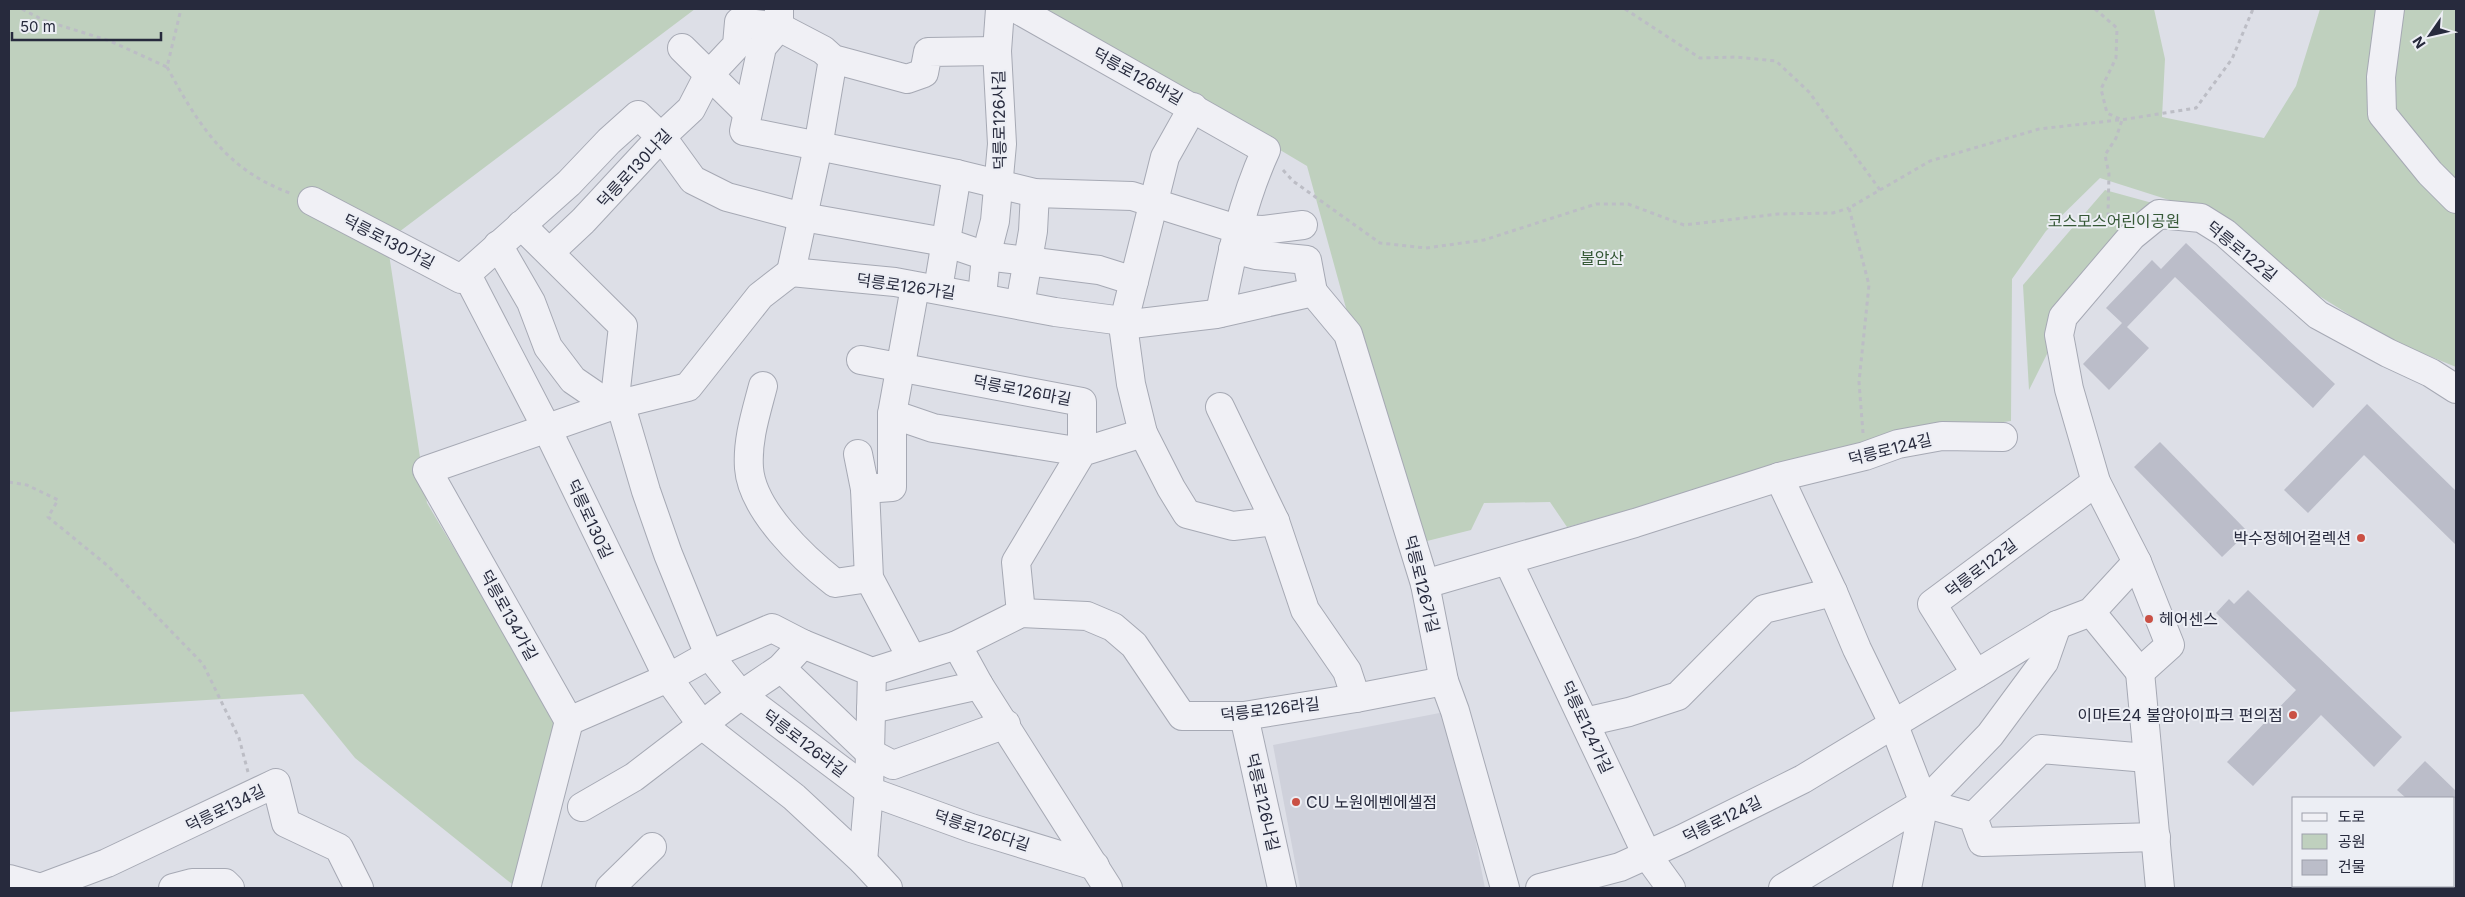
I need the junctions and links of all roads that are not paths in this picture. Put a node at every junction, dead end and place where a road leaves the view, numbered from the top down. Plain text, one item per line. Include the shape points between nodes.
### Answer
1 (1000, 9) edge
2 (1017, 9) edge
3 (2390, 9) edge
4 (779, 18) edge
5 (682, 48) dead end
6 (997, 51) junction
7 (833, 59) junction
8 (708, 76) junction
9 (1193, 107) junction
10 (747, 112) junction
11 (661, 137) junction
12 (818, 146) junction
13 (957, 174) junction
14 (999, 185) junction
15 (1035, 193) junction
16 (2456, 198) edge
17 (312, 201) road end
18 (1152, 203) junction
19 (803, 217) junction
20 (1303, 224) dead end
21 (521, 225) junction
22 (1235, 239) junction
23 (945, 242) junction
24 (498, 245) junction
25 (550, 252) junction
26 (986, 256) junction
27 (1027, 262) junction
28 (791, 272) junction
29 (467, 276) junction
30 (1134, 281) junction
31 (926, 288) junction
32 (1313, 292) junction
33 (982, 297) junction
34 (1020, 305) junction
35 (1220, 313) junction
36 (1123, 324) junction
37 (861, 360) dead end
38 (899, 366) junction
39 (763, 386) dead end
40 (2456, 389) edge
41 (616, 406) junction
42 (1220, 407) dead end
43 (892, 414) junction
44 (548, 429) junction
45 (1143, 432) junction
46 (2003, 437) dead end
47 (1082, 452) junction
48 (858, 454) dead end
49 (1779, 477) junction
50 (2096, 482) junction
51 (865, 490) junction
52 (1275, 521) junction
53 (1508, 561) junction
54 (2137, 562) junction
55 (869, 578) junction
56 (1425, 584) junction
57 (1833, 592) junction
58 (2091, 612) junction
59 (1020, 613) junction
60 (2057, 625) junction
61 (803, 644) junction
62 (956, 645) junction
63 (709, 655) junction
64 (912, 658) junction
65 (780, 668) junction
66 (872, 672) junction
67 (2140, 672) junction
68 (1976, 674) junction
69 (668, 678) junction
70 (1444, 681) junction
71 (979, 685) junction
72 (741, 695) junction
73 (1356, 698) junction
74 (871, 709) junction
75 (1244, 716) junction
76 (569, 721) junction
77 (1584, 722) junction
78 (1893, 723) junction
79 (1006, 724) junction
80 (702, 725) junction
81 (870, 754) junction
82 (2147, 758) junction
83 (869, 791) junction
84 (1924, 803) junction
85 (582, 807) dead end
86 (1973, 818) junction
87 (2156, 837) junction
88 (652, 847) dead end
89 (1647, 855) junction
90 (863, 860) junction
91 (1101, 877) edge
92 (9, 879) edge
93 (40, 888) edge
94 (174, 888) edge
95 (230, 888) edge
96 (359, 888) edge
97 (526, 888) edge
98 (610, 888) edge
99 (888, 888) edge
100 (1282, 888) edge
101 (1505, 888) edge
102 (1540, 888) edge
103 (1671, 888) edge
104 (1783, 888) edge
105 (1907, 888) edge
106 (2160, 888) edge

1 - 6 street
2 - 9 street, 덕릉로126바길
3 - 16 street via 2381,77 2382,114 2425,167
4 - 7 street
4 - 8 street, 덕릉로130나길 via 739,22 736,45
4 - 10 street via 762,47
5 - 8 street
6 - 7 street, 덕릉로126사길 via 928,52 924,73 907,80
6 - 14 street, 덕릉로126사길 via 1002,144
7 - 12 street
8 - 10 street
8 - 11 street, 덕릉로130나길 via 691,109
9 - 18 street, 덕릉로126바길 via 1165,157
9 - 22 street via 1266,150 1255,173
10 - 12 street via 744,131
11 - 19 street via 693,180 727,197
11 - 21 street, 덕릉로130나길 via 638,115
11 - 25 street, 덕릉로130나길 via 584,221
12 - 13 street
12 - 19 street
13 - 14 street
13 - 23 street
14 - 15 street
14 - 26 street, 덕릉로126사길 via 995,221
15 - 18 street via 1132,196
15 - 27 street
17 - 29 street, 덕릉로130가길 via 461,279
18 - 22 street, 덕릉로126가길 via 1197,216
18 - 30 street, 덕릉로126바길
19 - 23 street
19 - 28 street
20 - 22 street, 덕릉로126가길 via 1264,230
21 - 24 street, 덕릉로130나길
21 - 25 street
22 - 32 street, 덕릉로126가길 via 1256,255 1307,260
22 - 35 street
23 - 26 street
23 - 31 street
24 - 29 street
24 - 41 street via 532,302 548,347 573,380
25 - 41 street via 623,326
26 - 27 street
26 - 33 street, 덕릉로126사길
27 - 30 street via 1099,270
27 - 34 street
28 - 31 street, 덕릉로126가길
28 - 41 street via 760,296 688,387
29 - 44 street
30 - 36 street, 덕릉로126바길
31 - 33 street, 덕릉로126가길
31 - 38 street
32 - 35 street, 덕릉로126가길
32 - 56 street, 덕릉로126가길 via 1348,334
33 - 34 street, 덕릉로126가길
34 - 36 street, 덕릉로126가길 via 1123,321
35 - 36 street, 덕릉로126가길
36 - 45 street via 1131,384
37 - 38 street, 덕릉로126마길
38 - 43 street
38 - 47 street, 덕릉로126마길 via 1082,402
39 - 55 street via 750,433 749,470 761,506 812,565 834,582
40 - 50 street, 덕릉로122길 via 2318,315 2225,233 2201,218 2159,214 2132,236 2063,317 2059,335 2069,389
41 - 44 street
41 - 63 street via 668,554
42 - 52 street
43 - 47 street via 933,428
43 - 51 street via 892,487
44 - 69 street, 덕릉로130길
44 - 76 street, 덕릉로134가길 via 427,470
45 - 47 street
45 - 52 street via 1170,488 1187,514 1233,526
46 - 49 street, 덕릉로124길 via 1942,436 1898,444 1865,456
47 - 59 street via 1016,562
48 - 51 street
49 - 53 street, 덕릉로124길
49 - 57 street
50 - 54 street, 덕릉로122길
50 - 68 street, 덕릉로122길 via 1932,604
51 - 55 street
52 - 73 street via 1306,610 1347,671
53 - 56 street, 덕릉로124길
53 - 77 street, 덕릉로124가길
54 - 58 street
54 - 67 street, 덕릉로122길 via 2170,645
55 - 64 street
56 - 70 street, 덕릉로126가길
57 - 77 street via 1764,609 1678,696 1630,712
57 - 78 street
58 - 60 street, 덕릉로124길
58 - 67 street
59 - 62 street, 덕릉로126라길
59 - 75 street, 덕릉로126라길 via 1087,616 1113,627 1134,645 1182,716
60 - 68 street, 덕릉로124길
60 - 84 street via 2044,662 2001,721
61 - 63 street via 772,628
61 - 65 street
61 - 66 street
62 - 64 street, 덕릉로126라길
62 - 71 street, 덕릉로126다길
63 - 69 street
63 - 72 street, 덕릉로126라길
64 - 66 street, 덕릉로126라길
65 - 72 street
65 - 81 street
66 - 74 street
67 - 82 street
68 - 78 street, 덕릉로124길
69 - 76 street
69 - 80 street, 덕릉로130길
70 - 73 street, 덕릉로126라길
70 - 101 street, 덕릉로126가길
71 - 74 street
71 - 79 street, 덕릉로126다길
72 - 80 street
72 - 83 street, 덕릉로126라길
73 - 75 street, 덕릉로126라길
74 - 81 street
75 - 100 street, 덕릉로126나길
76 - 97 street
77 - 89 street, 덕릉로124가길
78 - 84 street
78 - 89 street, 덕릉로124길 via 1803,779
79 - 81 street via 893,765
79 - 91 street, 덕릉로126다길
80 - 85 street via 634,778
80 - 90 street, 덕릉로130길 via 794,798
81 - 83 street
82 - 86 street via 2041,749
82 - 87 street
83 - 90 street
83 - 91 street, 덕릉로126다길
84 - 86 street
84 - 104 street
84 - 105 street
86 - 87 street via 1982,842
87 - 106 street
88 - 98 street
89 - 102 street, 덕릉로124길 via 1620,867
89 - 103 street, 덕릉로124가길
90 - 99 street, 덕릉로130길
92 - 93 street, 덕릉로134길
93 - 96 street, 덕릉로134길 via 106,863 276,783 286,823 339,848
94 - 95 street via 192,883 225,883

